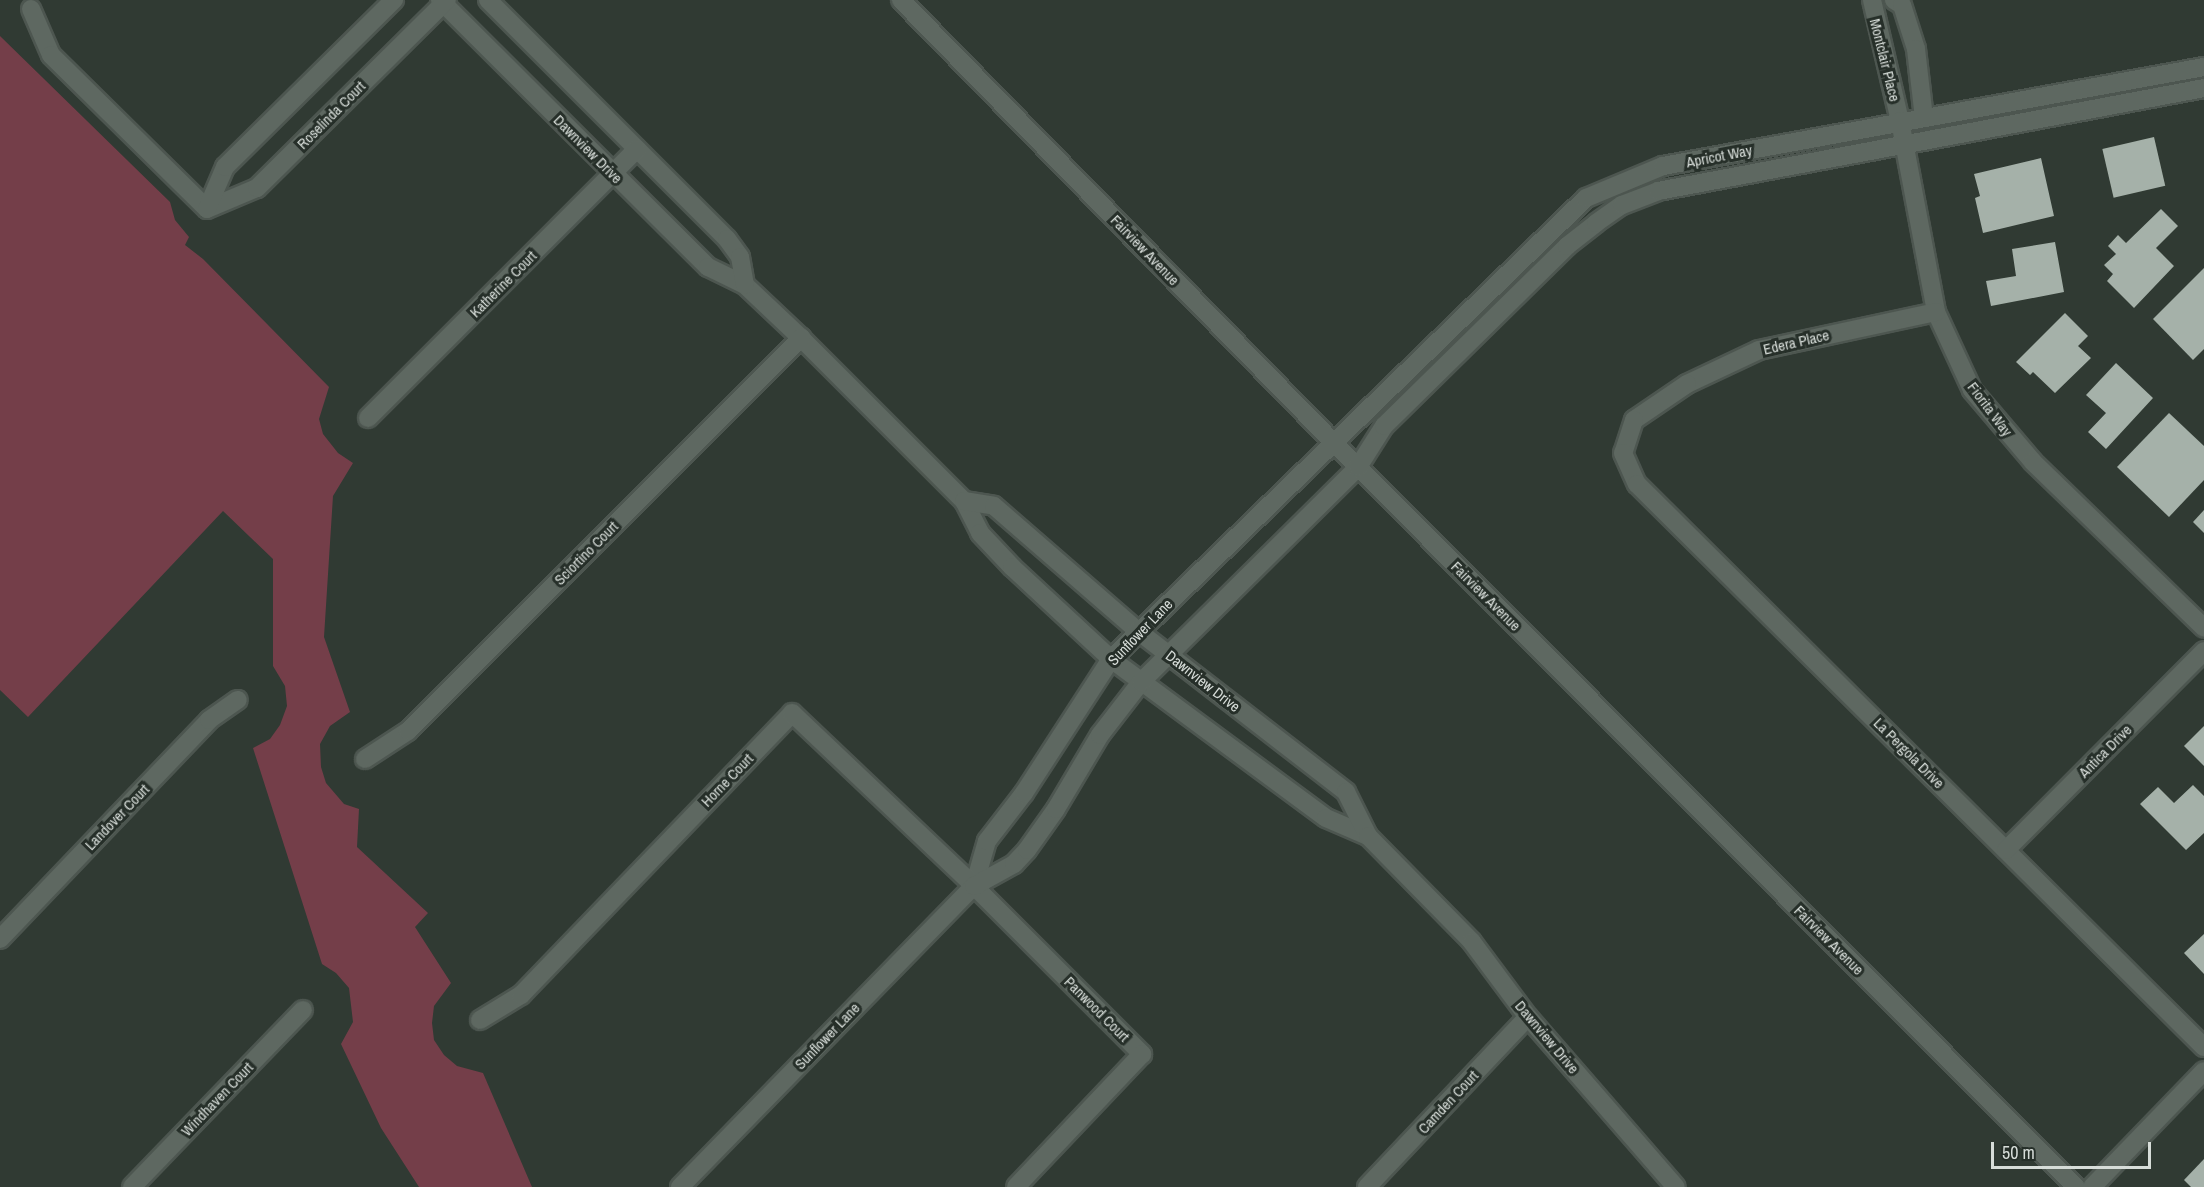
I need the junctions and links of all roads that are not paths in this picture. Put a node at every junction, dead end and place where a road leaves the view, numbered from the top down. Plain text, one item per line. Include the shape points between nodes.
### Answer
1 (394, 0) edge
2 (488, 0) edge
3 (901, 0) edge
4 (1872, 0) edge
5 (1894, 0) edge
6 (443, 1) edge
7 (32, 9) dead end
8 (2204, 67) edge
9 (2204, 88) edge
10 (1924, 118) junction
11 (1900, 121) junction
12 (1904, 142) junction
13 (637, 149) junction
14 (612, 175) junction
15 (207, 209) junction
16 (745, 285) junction
17 (1936, 312) junction
18 (801, 338) junction
19 (368, 418) dead end
20 (1334, 443) junction
21 (1623, 453) joint
22 (1358, 467) junction
23 (964, 501) junction
24 (2204, 628) edge
25 (1138, 631) junction
26 (2204, 651) edge
27 (1168, 653) junction
28 (1111, 659) junction
29 (1141, 682) junction
30 (238, 700) dead end
31 (365, 759) dead end
32 (1368, 836) junction
33 (2006, 850) junction
34 (974, 886) junction
35 (0, 939) edge
36 (303, 1010) dead end
37 (1528, 1017) junction
38 (480, 1020) dead end
39 (2204, 1047) edge
40 (2204, 1071) edge
41 (132, 1187) edge
42 (680, 1187) edge
43 (1016, 1187) edge
44 (1367, 1187) edge
45 (1676, 1187) edge
46 (2076, 1187) edge
47 (2092, 1187) edge

1 - 15 street via 225,167
2 - 13 street
3 - 20 street, Fairview Avenue
4 - 11 street, Montclair Place
5 - 10 street, Montclair Place via 1902,5 1916,49
6 - 14 street, Dawnview Drive
6 - 15 street, Roselinda Court via 257,188
7 - 15 street via 51,55
8 - 10 street, Apricot Way
9 - 12 street, Apricot Way
10 - 11 street, Apricot Way
11 - 12 street, Fiorita Way
11 - 20 street, Apricot Way via 1663,166 1586,198
12 - 17 street, Fiorita Way
12 - 22 street, Apricot Way via 1658,191 1622,205 1567,246 1384,426
13 - 14 street, Katherine Court
13 - 16 street via 728,239 740,257
14 - 16 street, Dawnview Drive via 708,267
14 - 19 street, Katherine Court
16 - 18 street, Dawnview Drive
17 - 21 street, Edera Place via 1760,350 1687,384 1634,420
17 - 24 street, Fiorita Way via 1972,390 2032,462
18 - 23 street, Dawnview Drive
18 - 31 street, Sciortino Court via 408,731
20 - 22 street, Fairview Avenue
20 - 25 street, Sunflower Lane
21 - 33 street, La Pergola Drive via 1637,484
22 - 27 street, Sunflower Lane
22 - 46 street, Fairview Avenue
23 - 25 street, Dawnview Drive via 994,506
23 - 28 street, Dawnview Drive via 980,532 1012,567
25 - 27 street, Dawnview Drive
25 - 28 street, Sunflower Lane
26 - 33 street, Antica Drive
27 - 29 street, Sunflower Lane
27 - 32 street, Dawnview Drive via 1346,792
28 - 29 street, Dawnview Drive
28 - 34 street, Sunflower Lane via 1024,793 987,841
29 - 32 street, Dawnview Drive via 1326,818
29 - 34 street, Sunflower Lane via 1100,735 1027,850 1014,864
30 - 35 street, Landover Court via 209,720
32 - 37 street, Dawnview Drive via 1472,942
33 - 39 street, La Pergola Drive
34 - 38 street, Horne Court via 792,713 521,995
34 - 42 street, Sunflower Lane
34 - 43 street, Panwood Court via 1142,1054
36 - 41 street, Windhaven Court
37 - 44 street, Camden Court
37 - 45 street, Dawnview Drive
40 - 47 street

